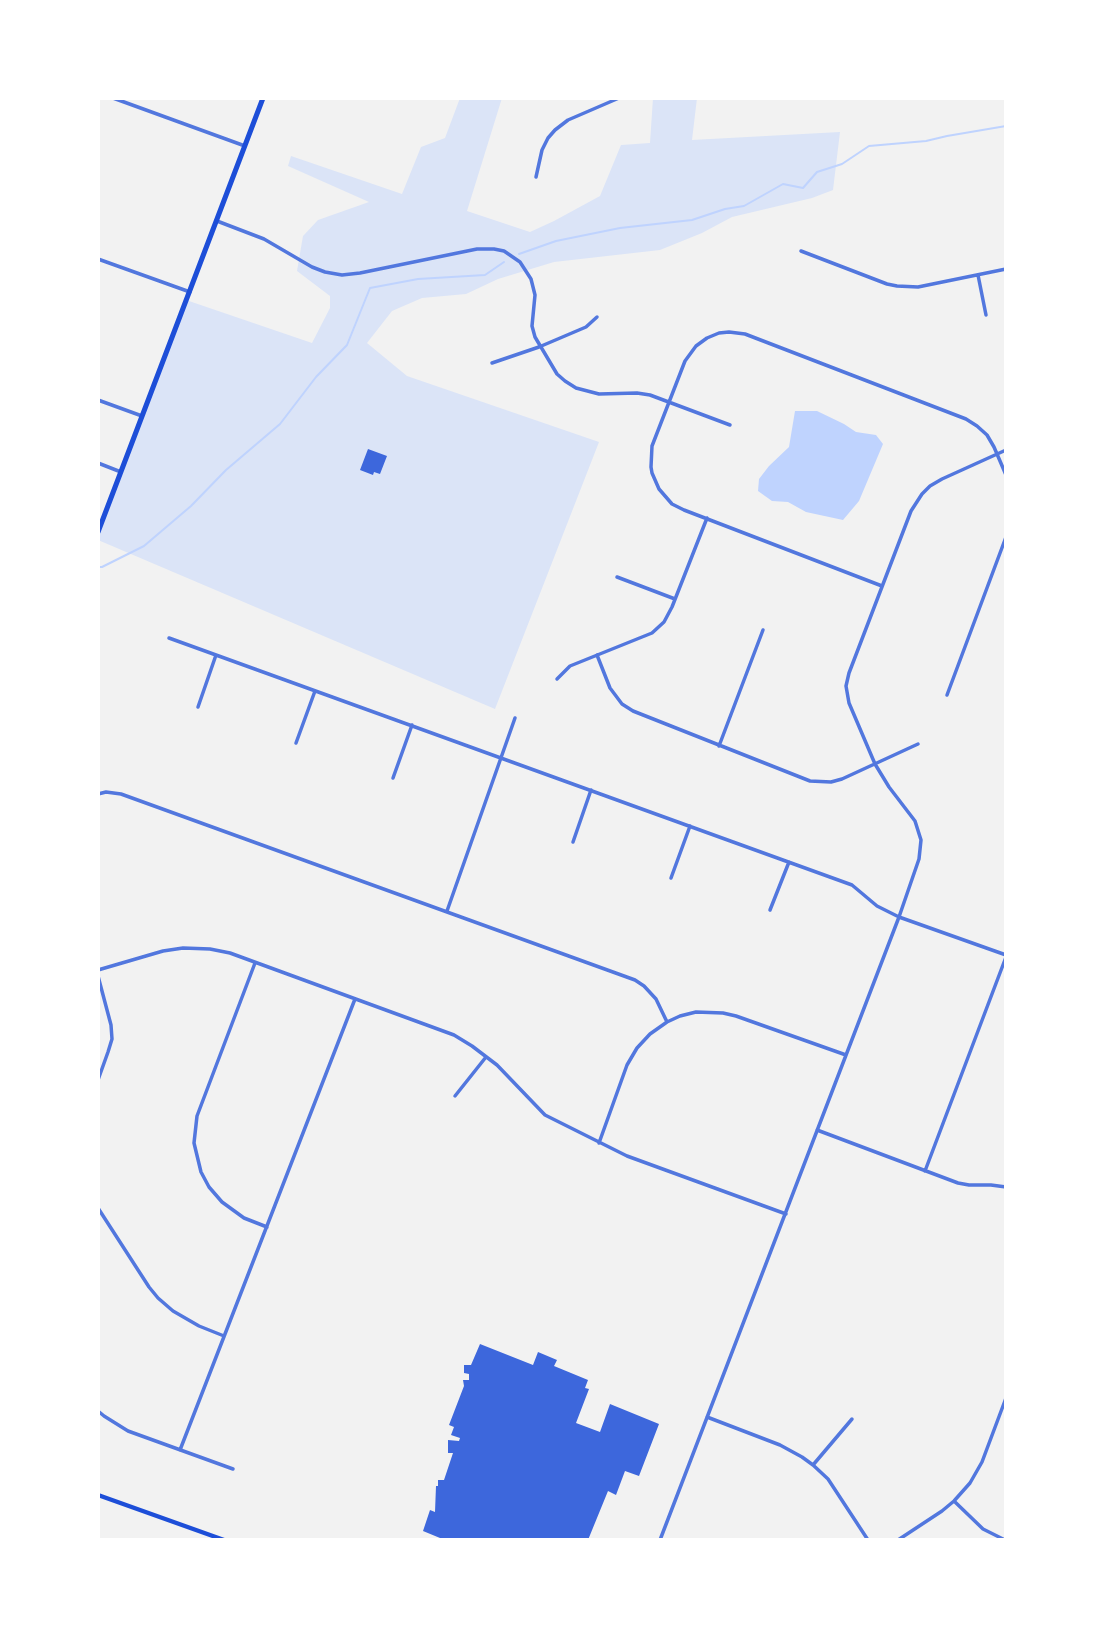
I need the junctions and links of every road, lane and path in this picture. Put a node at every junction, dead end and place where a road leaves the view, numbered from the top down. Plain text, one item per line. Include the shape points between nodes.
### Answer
1 (113, 98) edge
2 (263, 98) edge
3 (616, 98) edge
4 (246, 146) junction
5 (536, 177) dead end
6 (217, 221) junction
7 (801, 251) dead end
8 (98, 259) edge
9 (1006, 269) edge
10 (978, 275) junction
11 (190, 292) junction
12 (986, 315) dead end
13 (597, 317) dead end
14 (539, 346) junction
15 (492, 363) dead end
16 (98, 400) edge
17 (670, 402) junction
18 (142, 416) junction
19 (730, 425) dead end
20 (1006, 450) edge
21 (997, 455) junction
22 (98, 463) edge
23 (121, 472) junction
24 (1006, 475) edge
25 (707, 518) junction
26 (98, 532) edge
27 (1006, 537) edge
28 (617, 577) dead end
29 (883, 586) junction
30 (676, 600) junction
31 (763, 630) dead end
32 (169, 638) dead end
33 (216, 655) junction
34 (597, 655) junction
35 (558, 679) dead end
36 (315, 691) junction
37 (947, 695) dead end
38 (198, 707) dead end
39 (515, 719) dead end
40 (412, 725) junction
41 (296, 743) dead end
42 (918, 744) dead end
43 (719, 746) junction
44 (501, 758) junction
45 (875, 764) junction
46 (393, 778) dead end
47 (591, 790) junction
48 (98, 794) edge
49 (690, 826) junction
50 (573, 842) dead end
51 (789, 862) junction
52 (671, 878) dead end
53 (771, 910) dead end
54 (447, 912) junction
55 (899, 917) junction
56 (1006, 956) edge
57 (256, 963) junction
58 (98, 970) edge
59 (98, 976) edge
60 (355, 999) junction
61 (667, 1022) junction
62 (846, 1055) junction
63 (486, 1057) junction
64 (98, 1080) edge
65 (455, 1096) dead end
66 (817, 1130) junction
67 (599, 1143) junction
68 (925, 1171) junction
69 (1006, 1187) edge
70 (98, 1209) edge
71 (786, 1214) junction
72 (267, 1227) junction
73 (224, 1336) junction
74 (1006, 1398) edge
75 (98, 1410) edge
76 (707, 1417) junction
77 (852, 1419) dead end
78 (180, 1450) junction
79 (813, 1465) junction
80 (233, 1469) dead end
81 (98, 1495) edge
82 (954, 1501) junction
83 (224, 1540) edge
84 (660, 1540) edge
85 (867, 1540) edge
86 (898, 1540) edge
87 (1005, 1540) edge

1 - 4 street
2 - 4 main road
3 - 5 street via 555,130 542,150
4 - 6 main road
6 - 11 main road
6 - 14 street via 264,239 312,267 342,275 477,249 504,251 520,262 531,279 535,295 532,326
7 - 10 street via 897,286 918,287
8 - 11 street
9 - 10 street
10 - 12 street
11 - 18 main road
13 - 14 street via 586,327
14 - 15 street
14 - 17 street via 557,374 576,388 599,394 637,393
16 - 18 street
17 - 19 street
17 - 21 street via 691,350 713,335 739,332 966,419 985,433
17 - 25 street via 652,446 652,473 672,504
18 - 23 main road
20 - 21 street
21 - 24 street
21 - 29 street via 942,479 922,494
22 - 23 street
23 - 26 main road
25 - 29 street
25 - 30 street
27 - 37 street
28 - 30 street
29 - 45 street via 846,686
30 - 34 street via 652,633
31 - 43 street
32 - 33 street
33 - 36 street
33 - 38 street
34 - 35 street via 570,666
34 - 43 street via 622,704
36 - 40 street
36 - 41 street
39 - 44 street
40 - 44 street
40 - 46 street
42 - 45 street
43 - 45 street via 821,783
44 - 47 street
44 - 54 street
45 - 55 street via 915,821 921,840
47 - 49 street
47 - 50 street
48 - 54 street via 121,794
49 - 51 street
49 - 52 street
51 - 53 street
51 - 55 street via 852,885
54 - 61 street via 635,980 656,999
55 - 56 street
55 - 62 street
56 - 68 street
57 - 58 street via 230,953 183,948
57 - 60 street
57 - 72 street via 197,1116 194,1143 201,1172 222,1202
59 - 64 street via 111,1039
60 - 63 street via 454,1035
60 - 72 street
61 - 62 street via 696,1012 723,1013
61 - 67 street via 650,1034 627,1065
62 - 66 street
63 - 65 street
63 - 67 street via 545,1115
66 - 68 street
66 - 71 street
67 - 71 street
68 - 69 street via 958,1183
70 - 73 street via 158,1298 199,1326
71 - 76 street
72 - 73 street
73 - 78 street
74 - 82 street via 982,1462
75 - 78 street via 128,1431
76 - 79 street via 780,1445
76 - 84 street
77 - 79 street
78 - 80 street
79 - 85 street via 828,1479
81 - 83 main road
82 - 86 street
82 - 87 street via 983,1528

